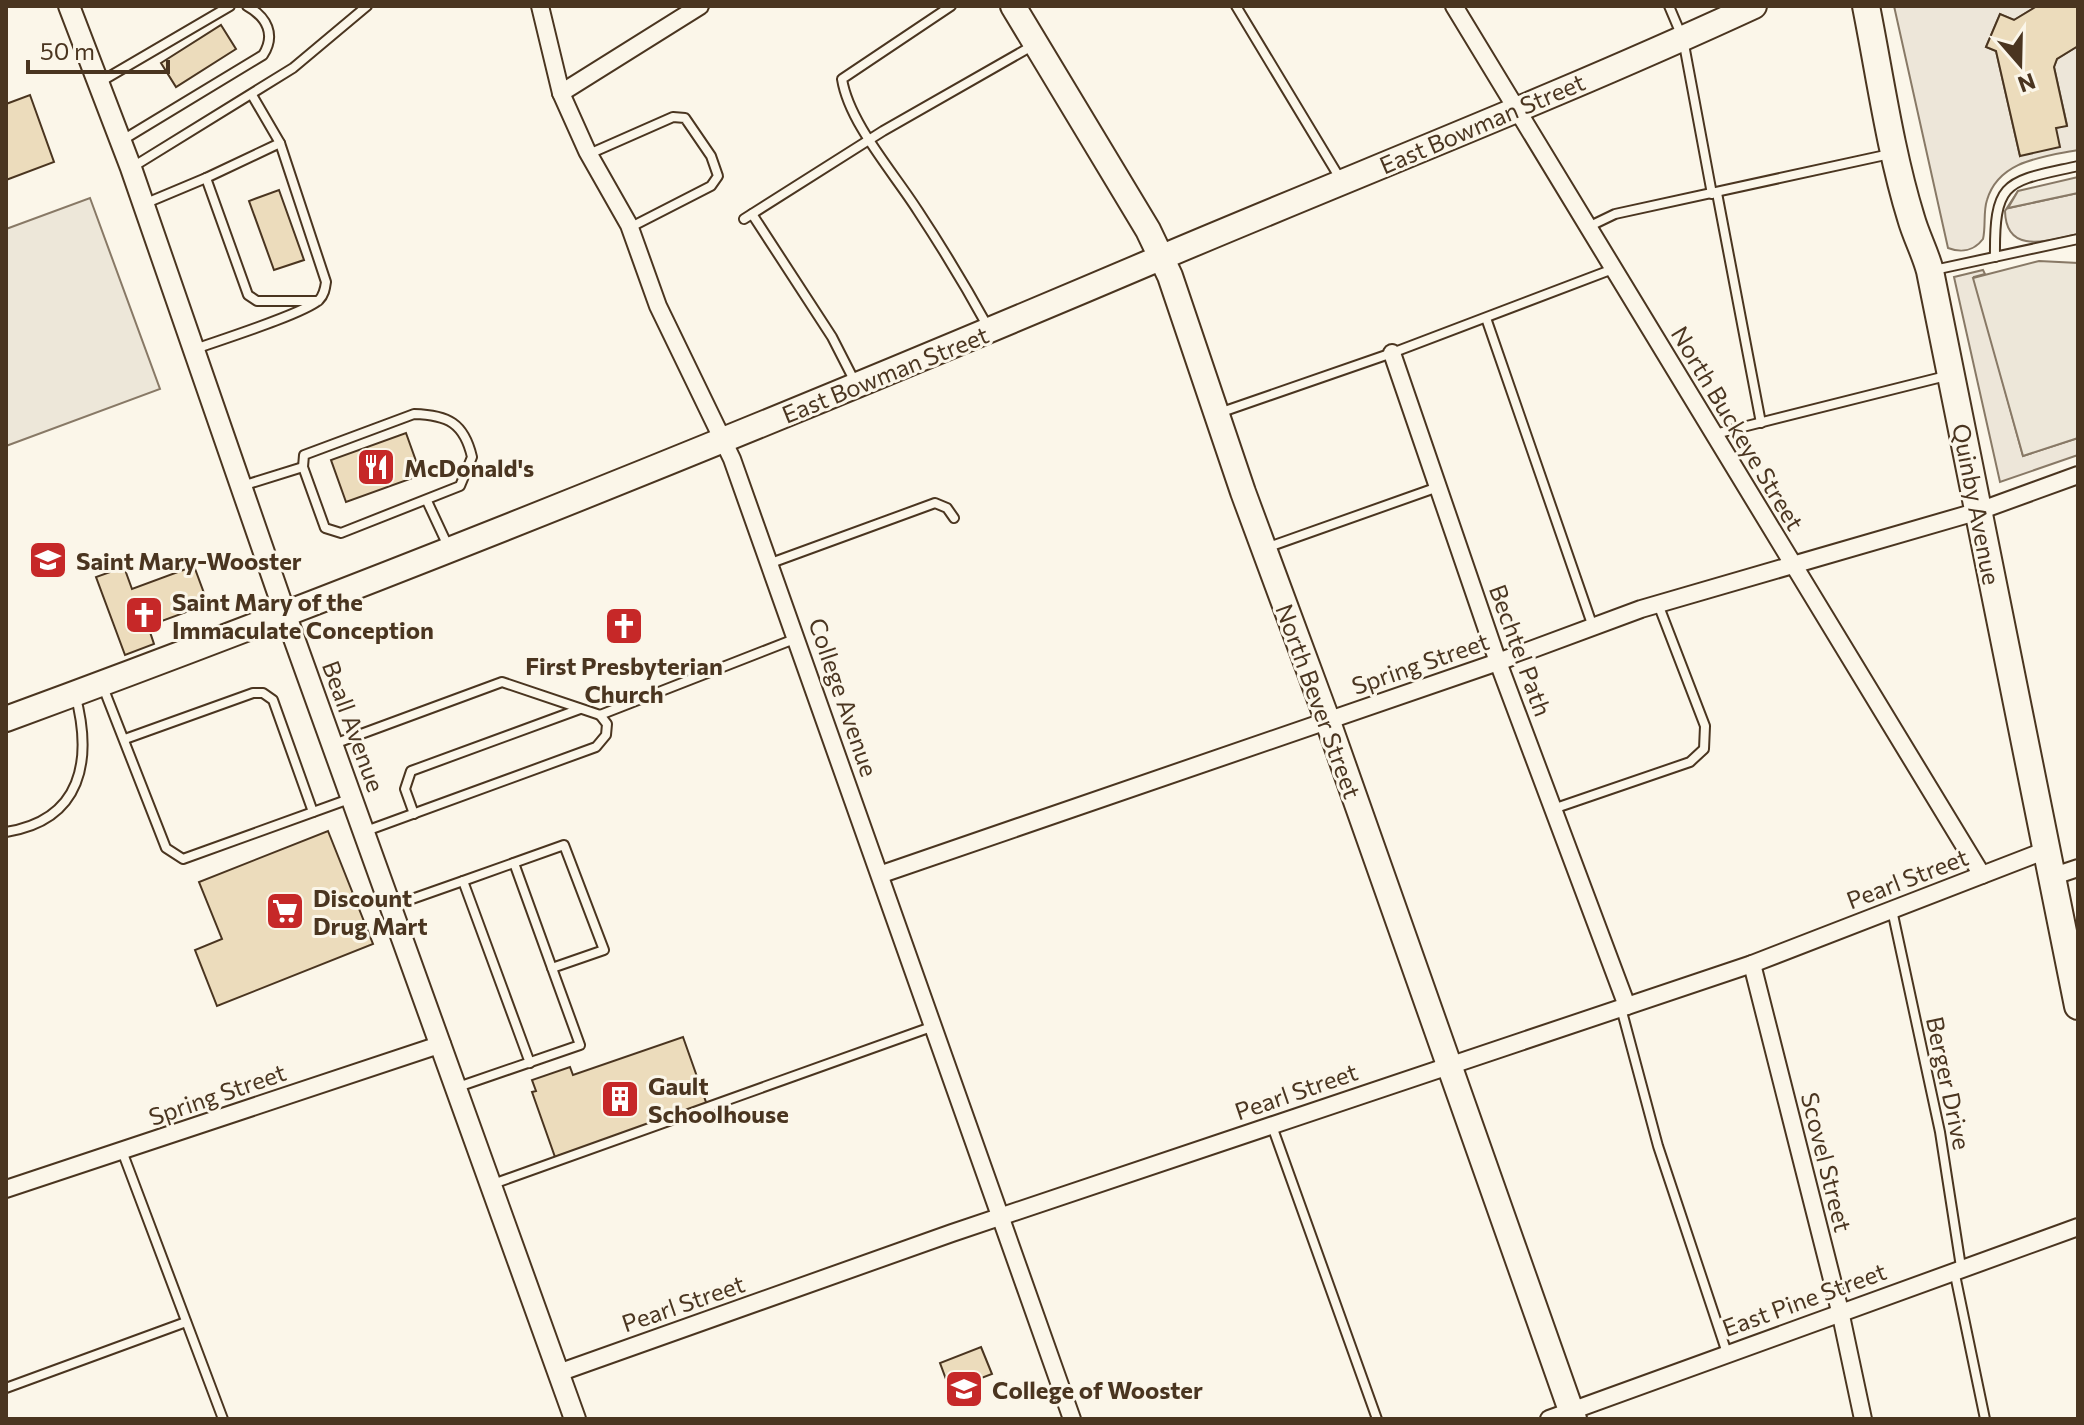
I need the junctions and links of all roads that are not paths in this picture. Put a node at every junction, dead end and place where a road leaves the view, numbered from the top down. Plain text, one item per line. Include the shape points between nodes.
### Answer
1 (69, 6) edge
2 (230, 6) edge
3 (247, 6) edge
4 (367, 6) edge
5 (540, 6) edge
6 (700, 6) edge
7 (951, 6) edge
8 (1013, 6) edge
9 (1236, 6) edge
10 (1454, 6) edge
11 (1669, 6) edge
12 (1754, 6) edge
13 (1866, 6) edge
14 (1683, 39) junction
15 (1036, 43) junction
16 (98, 83) junction
17 (561, 93) junction
18 (252, 95) junction
19 (1521, 118) junction
20 (871, 139) junction
21 (120, 141) junction
22 (280, 143) junction
23 (1895, 152) junction
24 (589, 154) junction
25 (2078, 166) edge
26 (131, 168) junction
27 (206, 178) junction
28 (1342, 182) junction
29 (1714, 194) junction
30 (143, 204) junction
31 (1588, 227) junction
32 (630, 228) junction
33 (2078, 239) edge
34 (1161, 257) junction
35 (1995, 257) junction
36 (1613, 269) junction
37 (1930, 271) junction
38 (318, 301) junction
39 (1486, 318) junction
40 (991, 331) junction
41 (194, 350) junction
42 (1392, 353) junction
43 (1951, 375) junction
44 (857, 386) junction
45 (1216, 414) junction
46 (1761, 423) junction
47 (1715, 434) junction
48 (725, 440) junction
49 (303, 467) junction
50 (2078, 475) edge
51 (241, 486) junction
52 (1438, 487) junction
53 (427, 501) junction
54 (1979, 511) junction
55 (954, 518) dead end
56 (1264, 549) junction
57 (450, 550) junction
58 (771, 563) junction
59 (1792, 564) junction
60 (1658, 604) junction
61 (286, 616) junction
62 (1593, 627) junction
63 (798, 638) junction
64 (1498, 662) junction
65 (102, 684) junction
66 (74, 694) junction
67 (581, 709) junction
68 (600, 715) junction
69 (6, 719) edge
70 (1327, 719) junction
71 (125, 739) junction
72 (333, 744) junction
73 (353, 798) junction
74 (1553, 809) junction
75 (313, 812) junction
76 (414, 814) junction
77 (6, 832) edge
78 (365, 832) junction
79 (2044, 851) junction
80 (514, 863) junction
81 (2078, 868) edge
82 (882, 874) junction
83 (1982, 875) junction
84 (2051, 877) junction
85 (463, 881) junction
86 (392, 906) junction
87 (1892, 909) junction
88 (1752, 964) junction
89 (552, 968) junction
90 (2078, 1006) edge
91 (1624, 1007) junction
92 (935, 1026) junction
93 (442, 1044) junction
94 (530, 1063) junction
95 (1447, 1066) junction
96 (458, 1087) junction
97 (1272, 1125) junction
98 (122, 1151) junction
99 (493, 1184) junction
100 (6, 1189) edge
101 (1002, 1218) junction
102 (2078, 1227) edge
103 (1957, 1268) junction
104 (1840, 1311) junction
105 (186, 1322) junction
106 (1727, 1353) junction
107 (561, 1372) junction
108 (6, 1388) edge
109 (1565, 1416) edge
110 (223, 1419) edge
111 (575, 1419) edge
112 (1072, 1419) edge
113 (1377, 1419) edge
114 (1863, 1419) edge
115 (1985, 1419) edge

1 - 16 street, Beall Avenue
2 - 16 lane
3 - 21 lane via 269,28 271,44 263,55
4 - 18 lane
5 - 17 street, College Avenue
6 - 17 street
7 - 20 lane via 842,79 845,96
8 - 15 main road, North Bever Street
9 - 28 lane
10 - 19 street, North Buckeye Street
11 - 14 lane
12 - 14 main road, East Bowman Street
13 - 23 main road, Quinby Avenue
14 - 19 main road, East Bowman Street
14 - 29 lane
15 - 20 lane
15 - 34 main road, North Bever Street
16 - 21 street, Beall Avenue
17 - 24 street, College Avenue
18 - 22 lane
18 - 26 lane
19 - 28 main road, East Bowman Street
19 - 31 street, North Buckeye Street
20 - 40 lane
20 - 44 lane via 748,217 832,337
21 - 26 street, Beall Avenue
22 - 27 lane
22 - 38 lane via 326,282
23 - 29 lane
23 - 37 main road, Quinby Avenue
24 - 32 street, College Avenue
24 - 32 lane via 673,117 685,118 711,156 718,176 711,186
25 - 35 lane via 2020,179 2006,188 1997,204
26 - 30 street, Beall Avenue
27 - 30 lane
27 - 38 lane via 248,295 257,301
28 - 34 main road, East Bowman Street
29 - 31 lane via 1615,214
29 - 46 lane
30 - 41 street, Beall Avenue
31 - 36 street, North Buckeye Street
32 - 48 street, College Avenue via 658,306
33 - 35 lane
34 - 40 main road, East Bowman Street
34 - 45 main road, North Bever Street
35 - 37 lane
36 - 39 lane
36 - 47 street, North Buckeye Street
37 - 43 main road, Quinby Avenue
38 - 41 lane
39 - 42 lane
39 - 62 lane
40 - 44 main road, East Bowman Street
41 - 51 street, Beall Avenue
42 - 45 lane
42 - 52 street, Bechtel Path
43 - 46 lane
43 - 54 main road, Quinby Avenue
44 - 48 main road, East Bowman Street
45 - 56 main road, North Bever Street
46 - 47 lane
47 - 59 street, North Buckeye Street
48 - 57 main road, East Bowman Street
48 - 58 street, College Avenue
49 - 51 lane
49 - 53 lane via 325,528 332,533
49 - 53 lane via 309,452 407,415 452,421 461,428 471,462 460,486
50 - 54 street, Spring Street
51 - 61 street, Beall Avenue
52 - 56 lane
52 - 64 street, Bechtel Path
53 - 57 lane
54 - 59 street, Spring Street
54 - 79 main road, Quinby Avenue
55 - 58 lane via 935,503
56 - 70 main road, North Bever Street
57 - 61 main road, East Bowman Street
58 - 63 street, College Avenue
59 - 60 street, Spring Street
59 - 83 street, North Buckeye Street
60 - 62 street, Spring Street
60 - 74 lane via 1705,726 1704,749 1690,762
61 - 65 main road, East Bowman Street
61 - 72 street, Beall Avenue
62 - 64 street, Spring Street
63 - 68 lane
63 - 82 street, College Avenue
64 - 70 street, Spring Street
64 - 74 street, Bechtel Path
65 - 66 main road, East Bowman Street
65 - 71 lane
66 - 69 main road, East Bowman Street
66 - 77 lane via 84,736 77,785 53,816
67 - 68 lane
67 - 72 lane via 502,682
67 - 76 lane via 411,771 405,789
68 - 76 lane via 607,724 606,735 596,747
70 - 82 street, Spring Street
70 - 95 main road, North Bever Street
71 - 75 lane via 166,848 174,856 183,859
71 - 75 lane via 263,693 273,700
72 - 73 street, Beall Avenue
73 - 75 lane
73 - 78 street, Beall Avenue
74 - 91 street, Bechtel Path
76 - 78 lane
78 - 86 street, Beall Avenue
79 - 83 street, Pearl Street
79 - 84 main road, Quinby Avenue
80 - 85 lane
80 - 89 lane
80 - 89 lane via 564,845 604,950
81 - 84 street
82 - 92 street, College Avenue
83 - 87 street, Pearl Street
84 - 90 main road, Quinby Avenue
85 - 86 lane
85 - 94 lane
86 - 93 street, Beall Avenue
87 - 88 street, Pearl Street
87 - 103 lane, Berger Drive via 1940,1132
88 - 91 street, Pearl Street
88 - 104 street, Scovel Street
89 - 94 lane via 580,1045
91 - 95 street, Pearl Street
91 - 106 lane via 1658,1146
92 - 99 lane
92 - 101 street, College Avenue
93 - 96 street, Beall Avenue
93 - 98 street, Spring Street
94 - 96 lane
95 - 97 street, Pearl Street
95 - 109 main road, North Bever Street
96 - 99 street, Beall Avenue
97 - 101 street, Pearl Street
97 - 113 lane
98 - 100 street, Spring Street
98 - 105 lane
99 - 107 street, Beall Avenue
101 - 107 street, Pearl Street
101 - 112 street, College Avenue
102 - 103 street, East Pine Street
103 - 104 street, East Pine Street
103 - 115 lane, Berger Drive
104 - 106 street, East Pine Street
104 - 114 street, Scovel Street
105 - 108 lane
105 - 110 lane
106 - 109 street, East Pine Street
107 - 111 street, Beall Avenue

